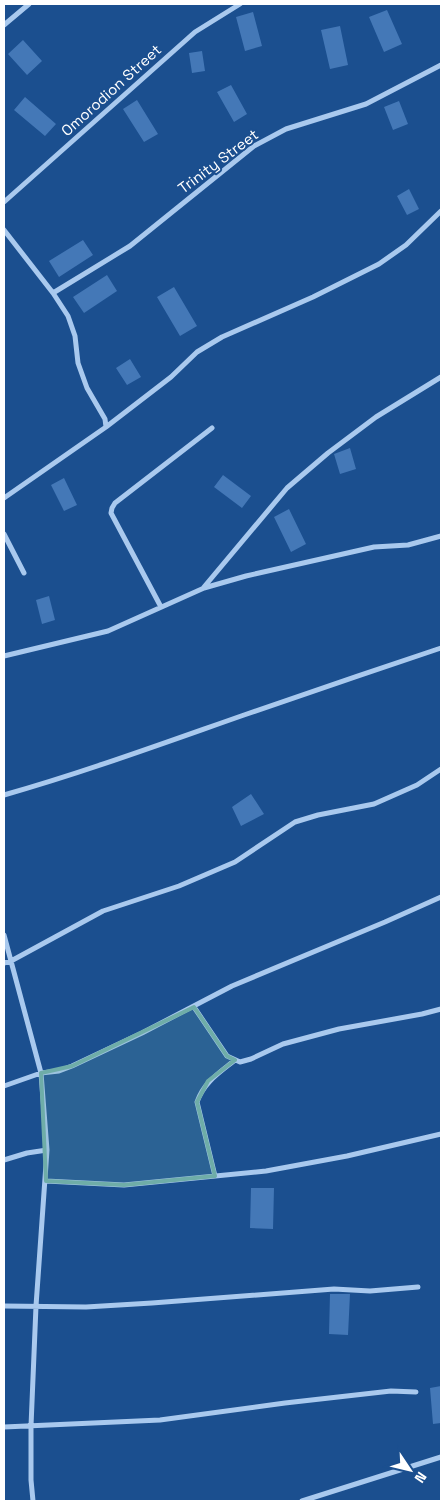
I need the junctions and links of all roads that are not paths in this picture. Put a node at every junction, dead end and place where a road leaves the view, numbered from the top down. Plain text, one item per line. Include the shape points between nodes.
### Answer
1 (29, 4) edge
2 (240, 4) edge
3 (4, 25) edge
4 (441, 65) edge
5 (4, 202) edge
6 (441, 211) edge
7 (4, 230) edge
8 (53, 293) junction
9 (441, 377) edge
10 (106, 427) junction
11 (212, 428) dead end
12 (4, 498) edge
13 (4, 534) edge
14 (441, 536) edge
15 (24, 573) dead end
16 (204, 588) junction
17 (161, 607) junction
18 (441, 648) edge
19 (4, 656) edge
20 (441, 769) edge
21 (4, 795) edge
22 (441, 896) edge
23 (4, 935) edge
24 (11, 961) junction
25 (4, 962) edge
26 (194, 1007) junction
27 (441, 1009) edge
28 (235, 1060) junction
29 (41, 1073) junction
30 (4, 1086) edge
31 (441, 1134) edge
32 (47, 1150) junction
33 (4, 1160) edge
34 (215, 1176) junction
35 (46, 1181) junction
36 (418, 1287) dead end
37 (4, 1306) edge
38 (36, 1306) junction
39 (416, 1392) dead end
40 (31, 1426) junction
41 (4, 1428) edge
42 (441, 1456) edge
43 (33, 1501) edge
44 (302, 1501) edge

1 - 3 street
2 - 5 street, Omorodion Street via 195,32
4 - 8 street, Trinity Street via 366,104 286,129 254,146 130,246
6 - 10 street via 406,245 379,264 222,337 198,352
7 - 8 street
8 - 10 street via 68,316 75,336 78,363
9 - 16 street via 376,417 287,488
10 - 12 street
11 - 17 street via 112,508 111,513
13 - 15 street
14 - 16 street via 408,545 374,547
16 - 17 street
17 - 19 street via 108,631
18 - 21 street via 142,752
20 - 24 street via 417,785 374,804 295,822 235,862 178,886 103,911
22 - 26 street via 232,986
23 - 24 street
24 - 25 street
24 - 29 street
26 - 28 street via 227,1056
26 - 29 street via 72,1066
27 - 28 street via 339,1029 283,1044 251,1059
28 - 34 street via 208,1081 197,1102
29 - 30 street
29 - 32 street
31 - 34 street via 311,1163
32 - 33 street
32 - 35 street
34 - 35 street via 124,1185
35 - 38 street
36 - 38 street via 370,1291 334,1289 152,1304
37 - 38 street
38 - 40 street
39 - 40 street via 382,1392 160,1420
40 - 41 street
40 - 43 street
42 - 44 street

